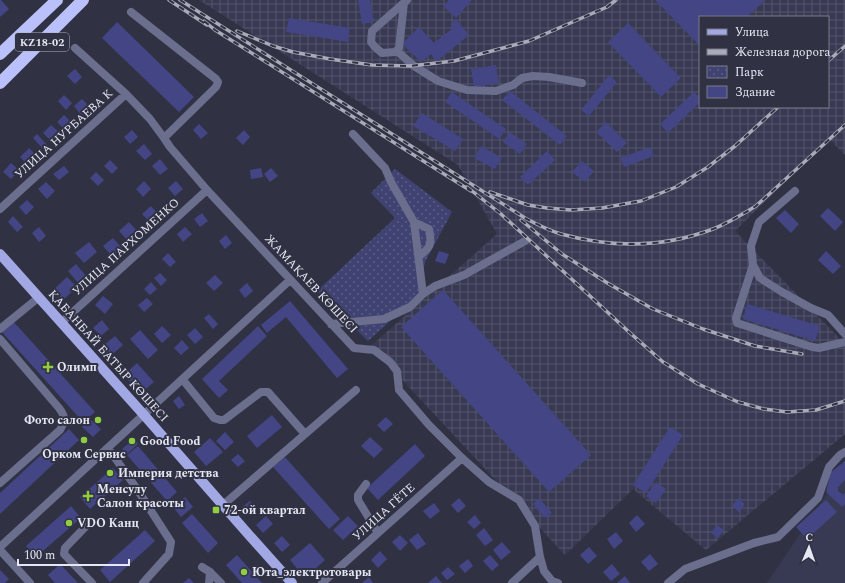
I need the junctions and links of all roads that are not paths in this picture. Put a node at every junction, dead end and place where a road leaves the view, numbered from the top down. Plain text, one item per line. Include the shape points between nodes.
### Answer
1 (57, 0) edge
2 (83, 0) edge
3 (406, 1) edge
4 (132, 12) dead end
5 (75, 48) dead end
6 (397, 51) junction
7 (0, 54) edge
8 (0, 83) edge
9 (582, 83) dead end
10 (126, 94) junction
11 (353, 134) dead end
12 (164, 138) junction
13 (207, 190) junction
14 (795, 191) dead end
15 (0, 209) edge
16 (414, 222) junction
17 (525, 242) dead end
18 (0, 254) edge
19 (419, 256) junction
20 (753, 265) junction
21 (290, 280) junction
22 (423, 294) junction
23 (38, 298) junction
24 (61, 323) junction
25 (331, 324) junction
26 (0, 329) edge
27 (845, 334) edge
28 (0, 339) edge
29 (845, 342) edge
30 (183, 380) junction
31 (356, 390) dead end
32 (144, 415) junction
33 (305, 434) junction
34 (108, 448) junction
35 (845, 452) edge
36 (462, 458) junction
37 (0, 483) edge
38 (366, 484) dead end
39 (223, 505) junction
40 (91, 520) dead end
41 (378, 533) junction
42 (0, 549) edge
43 (540, 557) junction
44 (202, 567) dead end
45 (210, 572) junction
46 (30, 583) edge
47 (92, 583) edge
48 (143, 583) edge
49 (208, 583) edge
50 (221, 583) edge
51 (292, 583) edge
52 (322, 583) edge
53 (512, 583) edge
54 (558, 583) edge
55 (668, 583) edge

1 - 7 highway, KZ18-02
2 - 8 highway, KZ18-02
3 - 6 street
3 - 6 street via 372,31 371,42 375,47 382,52
4 - 12 street via 218,82 216,87
5 - 10 street, ЖАМАҚАЕВ КӨШЕСІ
6 - 9 street via 414,66 438,81 467,90 496,91 513,85 522,78 533,76
10 - 12 street, ЖАМАҚАЕВ КӨШЕСІ
10 - 15 street, УЛИЦА НУРБАЕВА К
11 - 16 street via 384,168
12 - 13 street, ЖАМАҚАЕВ КӨШЕСІ
13 - 21 street, ЖАМАҚАЕВ КӨШЕСІ
13 - 24 street, УЛИЦА ПАРХОМЕНКО
14 - 20 street via 759,222 751,246
16 - 19 street
16 - 19 street via 429,229 431,240 427,251
17 - 22 street
18 - 23 main road, ҚАБАНБАЙ БАТЫР КӨШЕСІ
19 - 22 street
20 - 27 street via 760,278 828,315
20 - 29 street via 736,318 737,323 812,348
21 - 25 street, ЖАМАҚАЕВ КӨШЕСІ
21 - 30 street
22 - 25 street via 410,307 384,319
23 - 24 main road, ҚАБАНБАЙ БАТЫР КӨШЕСІ
23 - 26 street
24 - 32 main road, ҚАБАНБАЙ БАТЫР КӨШЕСІ
25 - 36 street, ЖАМАҚАЕВ КӨШЕСІ via 354,348 374,350 390,362 397,371 399,390
28 - 37 street via 64,414 60,430
30 - 32 street
30 - 33 street via 214,418 220,420 224,420 261,392 268,392
31 - 33 street
32 - 34 street
32 - 39 main road, ҚАБАНБАЙ БАТЫР КӨШЕСІ
33 - 39 street
34 - 42 street
34 - 48 street via 171,542 169,554
35 - 55 street via 829,466 818,498 778,537 754,542 685,569
36 - 41 street, УЛИЦА ГЁТЕ
36 - 43 street, ЖАМАҚАЕВ КӨШЕСІ via 489,482 519,500 535,526
38 - 41 street via 358,495 358,500
39 - 51 main road, ҚАБАНБАЙ БАТЫР КӨШЕСІ
40 - 47 street via 64,548 64,554
41 - 52 street, УЛИЦА ГЁТЕ
42 - 46 street
43 - 53 street
43 - 54 street, ЖАМАҚАЕВ КӨШЕСІ via 544,571 552,581
44 - 45 street
45 - 49 street
45 - 50 street

